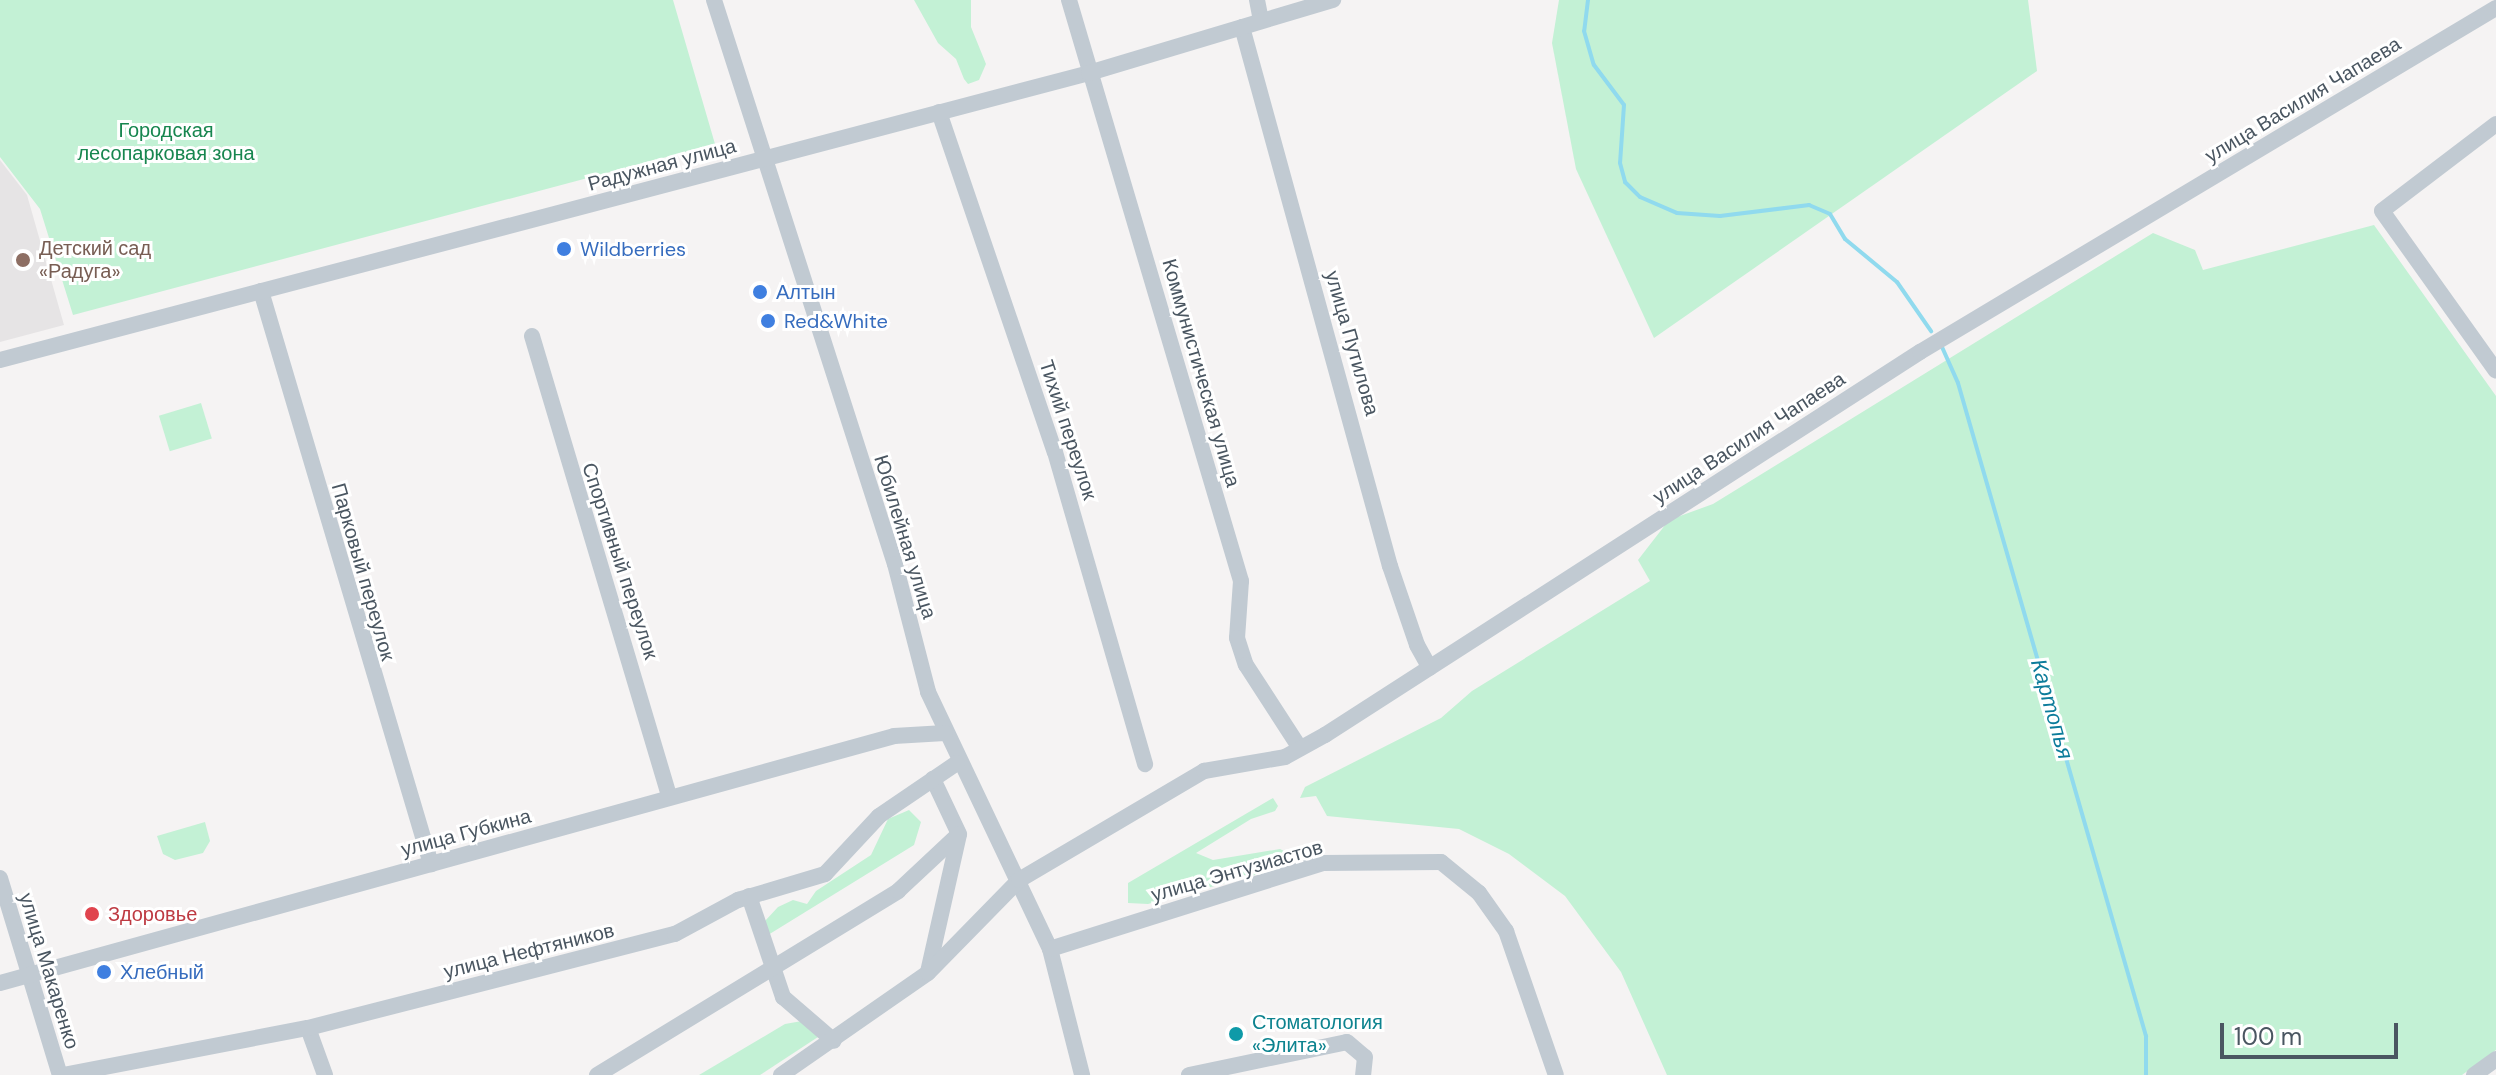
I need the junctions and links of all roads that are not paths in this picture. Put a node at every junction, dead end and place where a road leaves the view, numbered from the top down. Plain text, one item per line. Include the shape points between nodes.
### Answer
1 (714, 0) edge
2 (1069, 0) edge
3 (1257, 0) edge
4 (1333, 0) edge
5 (2494, 15) edge
6 (1261, 21) junction
7 (1242, 27) junction
8 (1089, 73) junction
9 (939, 112) junction
10 (2496, 124) edge
11 (764, 159) junction
12 (261, 291) junction
13 (532, 336) dead end
14 (0, 360) edge
15 (2496, 371) edge
16 (1430, 668) junction
17 (945, 733) junction
18 (1300, 748) junction
19 (957, 763) junction
20 (1145, 764) dead end
21 (933, 779) junction
22 (669, 797) junction
23 (959, 834) junction
24 (431, 864) junction
25 (0, 878) edge
26 (1019, 880) junction
27 (749, 896) junction
28 (1050, 949) junction
29 (772, 967) junction
30 (928, 973) junction
31 (29, 975) junction
32 (0, 983) edge
33 (308, 1028) junction
34 (834, 1041) junction
35 (2496, 1059) edge
36 (62, 1075) edge
37 (325, 1075) edge
38 (597, 1075) edge
39 (781, 1075) edge
40 (1082, 1075) edge
41 (1189, 1075) edge
42 (1363, 1075) edge
43 (1556, 1075) edge
44 (2474, 1075) edge

1 - 11 street, Юбилейная улица
2 - 8 street, Коммунистическая улица
3 - 6 street
4 - 6 street, Радужная улица
5 - 16 street, улица Василия Чапаева via 1920,352
6 - 7 street, Радужная улица
7 - 8 street, Радужная улица
7 - 16 street, улица Путилова via 1390,566
8 - 9 street, Радужная улица
8 - 18 street, Коммунистическая улица via 1241,581 1237,638 1246,665
9 - 11 street, Радужная улица
9 - 20 street, Тихий переулок via 1055,452
10 - 15 street via 2382,211
11 - 12 street, Радужная улица
11 - 17 street, Юбилейная улица
12 - 14 street, Радужная улица
12 - 24 street, Парковый переулок
13 - 22 street, Спортивный переулок
16 - 18 street, улица Василия Чапаева
17 - 19 street, Юбилейная улица
17 - 22 street, улица Губкина via 909,733
18 - 26 street, улица Василия Чапаева via 1285,757 1204,771
19 - 21 street, улица Нефтяников
19 - 26 street, Юбилейная улица
21 - 23 street
21 - 27 street, улица Нефтяников via 879,816 825,874
22 - 24 street, улица Губкина
23 - 29 street via 898,891
23 - 30 street
24 - 31 street, улица Губкина
25 - 31 street, улица Макаренко
26 - 28 street, Юбилейная улица
26 - 30 street
27 - 29 street
27 - 33 street, улица Нефтяников via 675,934
28 - 40 street, Юбилейная улица
28 - 43 street, улица Энтузиастов via 1323,863 1441,862 1479,893 1506,931
29 - 34 street via 788,1005 817,1022
29 - 38 street
30 - 34 street
31 - 32 street, улица Губкина
31 - 36 street, улица Макаренко
33 - 36 street, улица Нефтяников
33 - 37 street
34 - 39 street
35 - 44 street
41 - 42 street via 1347,1042 1365,1057

